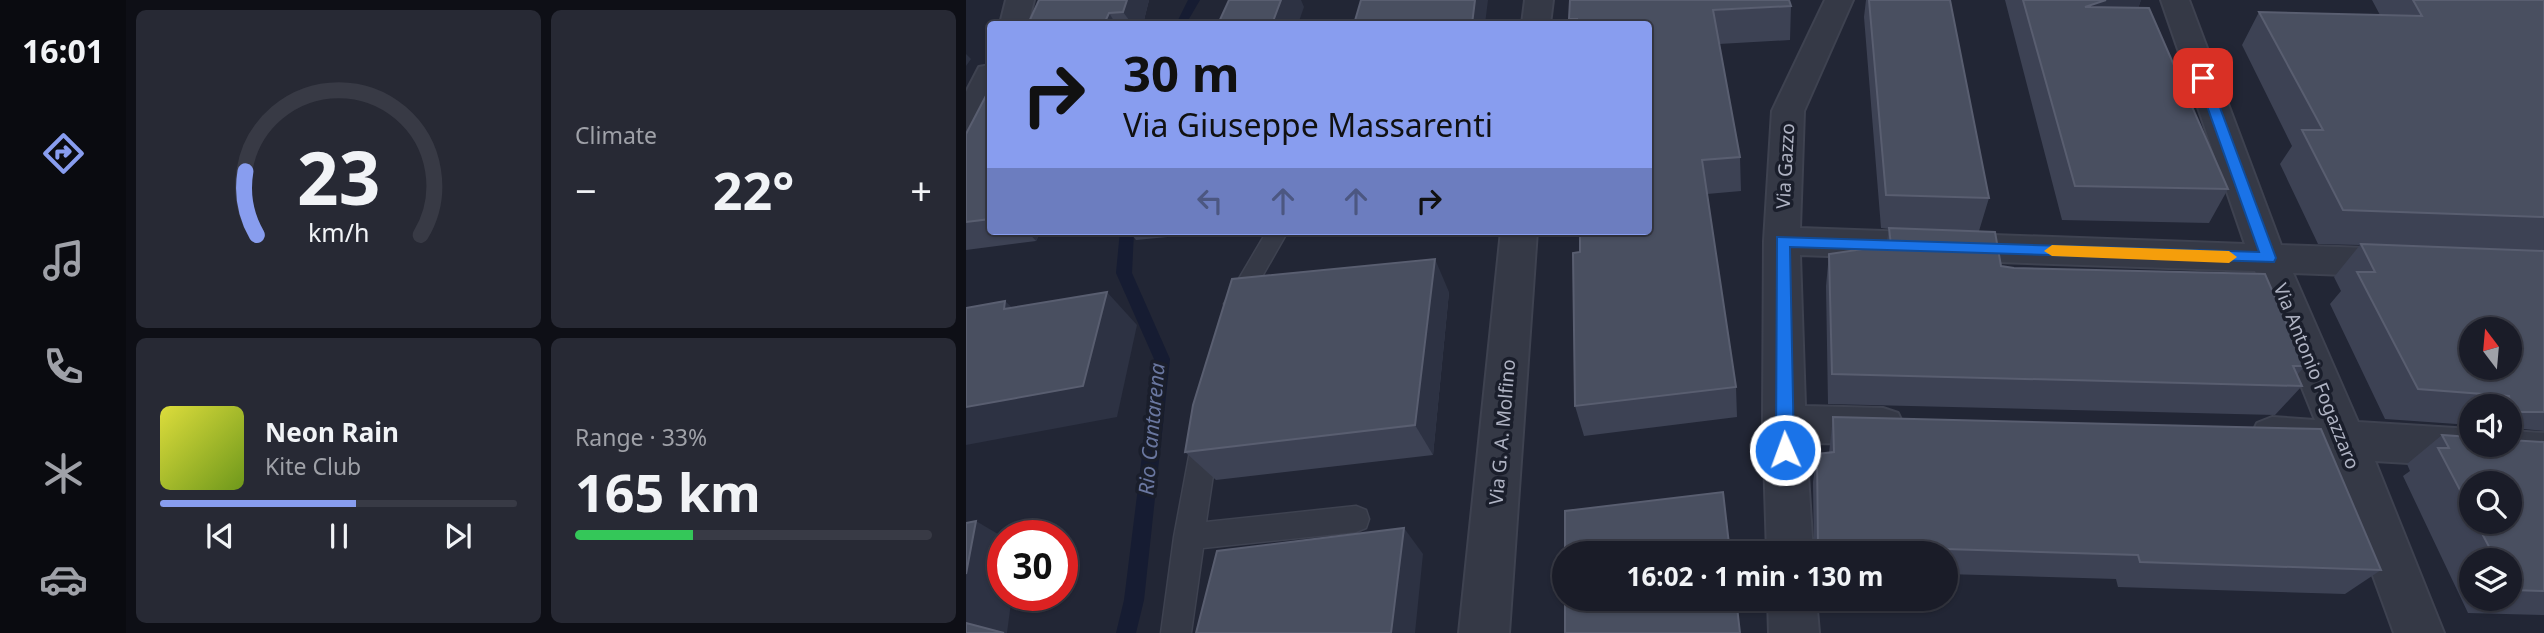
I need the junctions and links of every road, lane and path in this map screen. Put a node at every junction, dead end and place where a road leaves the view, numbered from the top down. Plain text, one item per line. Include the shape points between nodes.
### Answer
1 (1020, 0) edge
2 (1539, 0) edge
3 (1839, 0) edge
4 (2175, 0) edge
5 (1015, 21) edge
6 (1536, 21) edge
7 (987, 80) edge
8 (966, 125) edge
9 (1276, 235) edge
10 (1519, 235) edge
11 (1782, 241) junction
12 (2268, 258) junction
13 (2434, 264) edge
14 (1275, 278) edge
15 (1250, 280) junction
16 (1224, 323) edge
17 (1209, 417) edge
18 (1784, 424) junction
19 (1924, 428) edge
20 (2232, 435) edge
21 (2344, 438) junction
22 (2544, 452) edge
23 (1356, 519) dead end
24 (1188, 537) junction
25 (1789, 541) edge
26 (1793, 611) edge
27 (1175, 633) edge
28 (1484, 633) edge
29 (1794, 633) edge
30 (2419, 633) edge

1 - 5 street
2 - 6 street
3 - 11 street, Via Gazzo via 1788,111
4 - 12 street, Via Antonio Fogazzaro
7 - 8 street
9 - 15 lane
10 - 28 street, Via G. A. Molfino
11 - 12 street
11 - 18 street, Via Gazzo
12 - 13 street
12 - 21 street, Via Antonio Fogazzaro
14 - 15 lane
15 - 16 lane
17 - 24 lane
18 - 19 street
18 - 25 street, Via Gazzo
20 - 21 street
21 - 22 street
21 - 30 street, Via Antonio Fogazzaro
23 - 24 lane
24 - 27 lane
26 - 29 street

